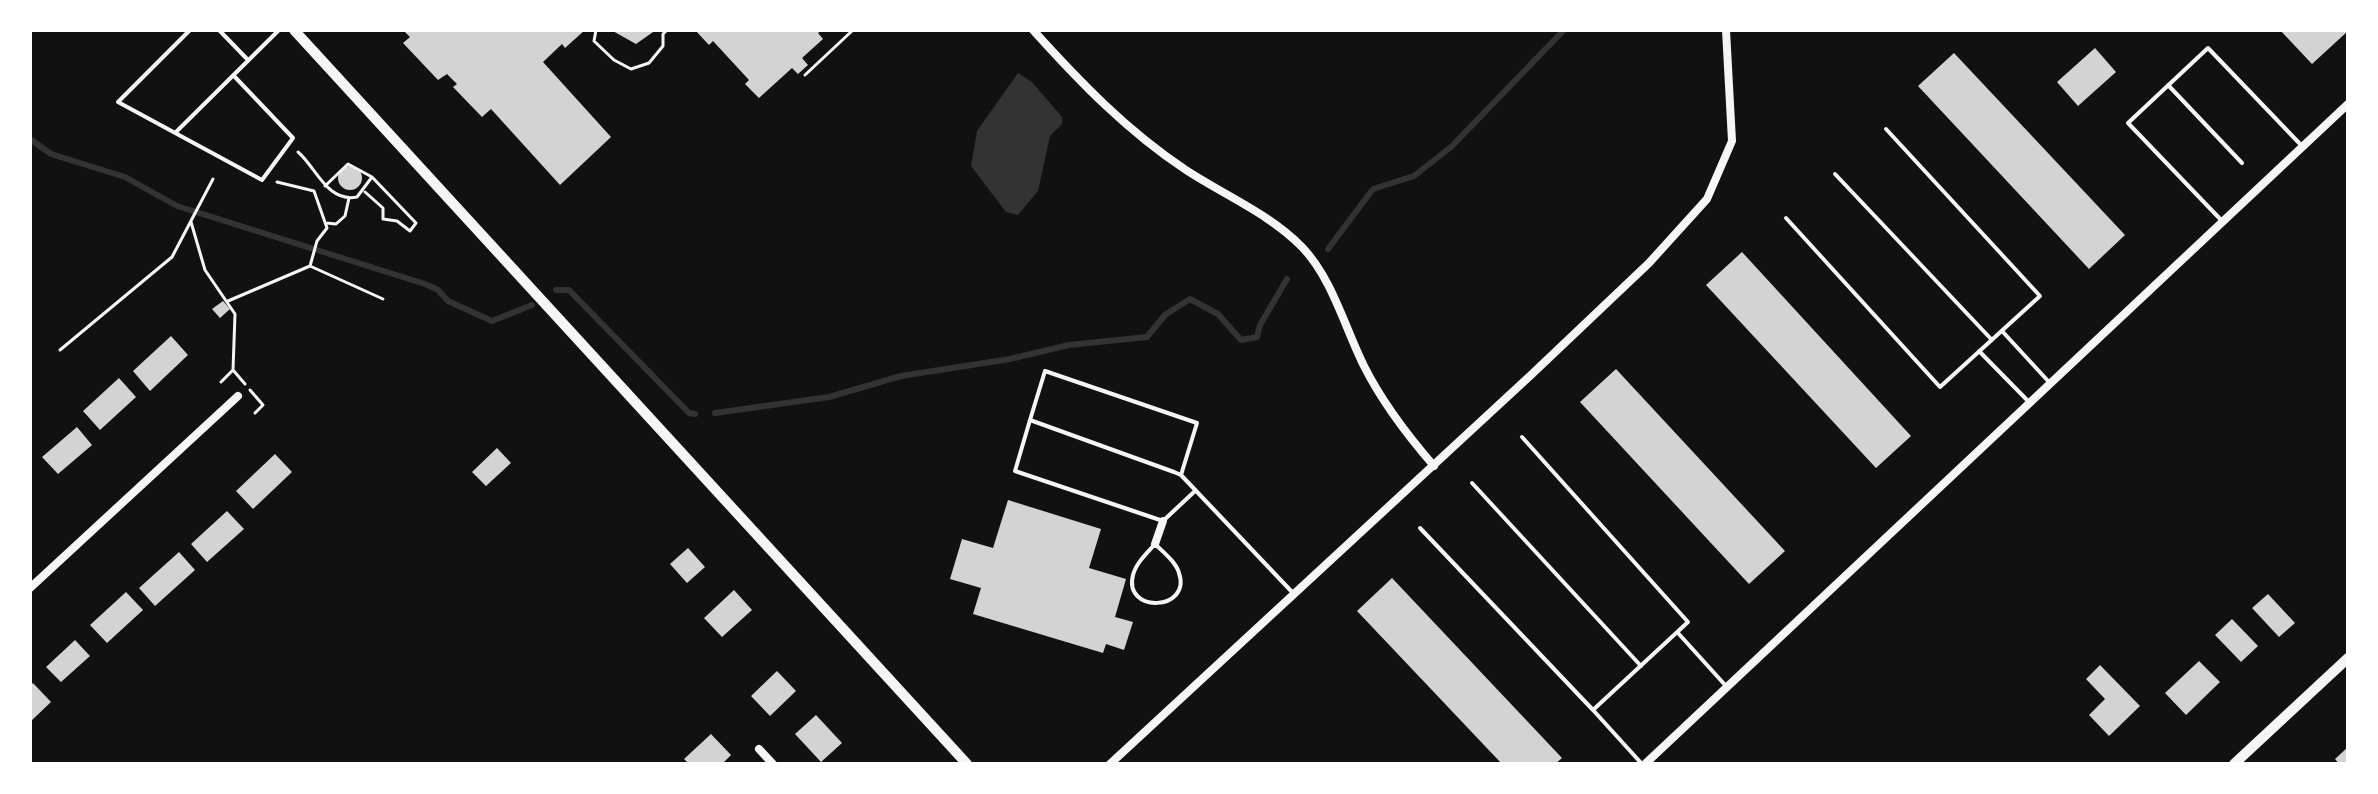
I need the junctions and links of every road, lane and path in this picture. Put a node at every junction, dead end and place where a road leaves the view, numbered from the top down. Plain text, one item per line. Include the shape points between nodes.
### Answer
1 (190, 30) edge
2 (219, 30) edge
3 (279, 30) edge
4 (294, 30) edge
5 (596, 30) edge
6 (667, 30) edge
7 (853, 30) edge
8 (1033, 30) edge
9 (1726, 30) edge
10 (249, 60) junction
11 (805, 75) dead end
12 (234, 76) junction
13 (2168, 85) junction
14 (2348, 104) edge
15 (1886, 129) dead end
16 (175, 133) junction
17 (2303, 147) junction
18 (295, 150) dead end
19 (2242, 163) dead end
20 (1835, 174) dead end
21 (372, 177) junction
22 (213, 179) dead end
23 (273, 181) dead end
24 (325, 186) junction
25 (364, 191) junction
26 (349, 198) junction
27 (1786, 218) dead end
28 (191, 222) junction
29 (2223, 222) junction
30 (326, 223) junction
31 (310, 266) junction
32 (383, 299) dead end
33 (228, 301) junction
34 (2002, 331) junction
35 (1992, 340) junction
36 (60, 350) dead end
37 (1979, 351) junction
38 (233, 370) dead end
39 (2051, 384) junction
40 (238, 396) dead end
41 (2030, 403) junction
42 (1030, 420) junction
43 (1522, 437) dead end
44 (1434, 466) junction
45 (1181, 475) junction
46 (1472, 483) dead end
47 (1195, 491) junction
48 (1163, 521) junction
49 (1420, 528) dead end
50 (1155, 544) junction
51 (30, 588) edge
52 (1294, 595) junction
53 (1677, 633) junction
54 (2348, 658) edge
55 (1641, 666) junction
56 (1728, 687) junction
57 (1593, 710) junction
58 (759, 749) dead end
59 (773, 764) edge
60 (967, 764) edge
61 (1110, 764) edge
62 (1644, 764) edge
63 (2234, 764) edge

1 - 16 lane via 118,102
2 - 10 lane
3 - 10 lane
4 - 60 street
5 - 6 path via 594,41 631,69 649,63 663,46
7 - 11 path
8 - 44 street via 1121,121 1304,249 1332,295 1365,369
9 - 44 street via 1732,141 1707,199 1649,263
10 - 12 lane
12 - 16 lane
12 - 16 lane via 293,138 262,180
13 - 17 lane via 2208,48
13 - 19 lane
13 - 29 lane via 2128,123
14 - 17 street
15 - 34 lane via 2040,296
17 - 29 street
18 - 24 path
20 - 35 lane
21 - 24 path via 348,164
21 - 25 path
21 - 25 path via 416,223 410,231 383,219 383,208
22 - 28 path
23 - 30 path via 314,191
24 - 26 path
25 - 26 path
26 - 30 path via 345,216 336,224
27 - 37 lane via 1940,387
28 - 33 path via 205,270
28 - 36 path via 172,257
29 - 39 street
30 - 31 path
31 - 32 path
31 - 33 path
33 - 38 path via 235,314
34 - 35 lane
34 - 39 lane
35 - 37 lane
37 - 41 lane
39 - 41 street
40 - 51 street
41 - 56 street
42 - 45 lane
42 - 45 lane via 1045,371 1197,423
42 - 48 lane via 1015,471
43 - 53 lane via 1688,622
44 - 52 street
45 - 47 lane
46 - 55 lane
47 - 48 lane
47 - 52 lane
48 - 50 street
49 - 57 lane
50 - 50 lane via 1179,572 1180,584 1175,596 1152,604 1140,599 1132,576
52 - 61 street
53 - 55 lane
53 - 56 lane
54 - 63 street
55 - 57 lane
56 - 62 street
57 - 62 lane
58 - 59 street

